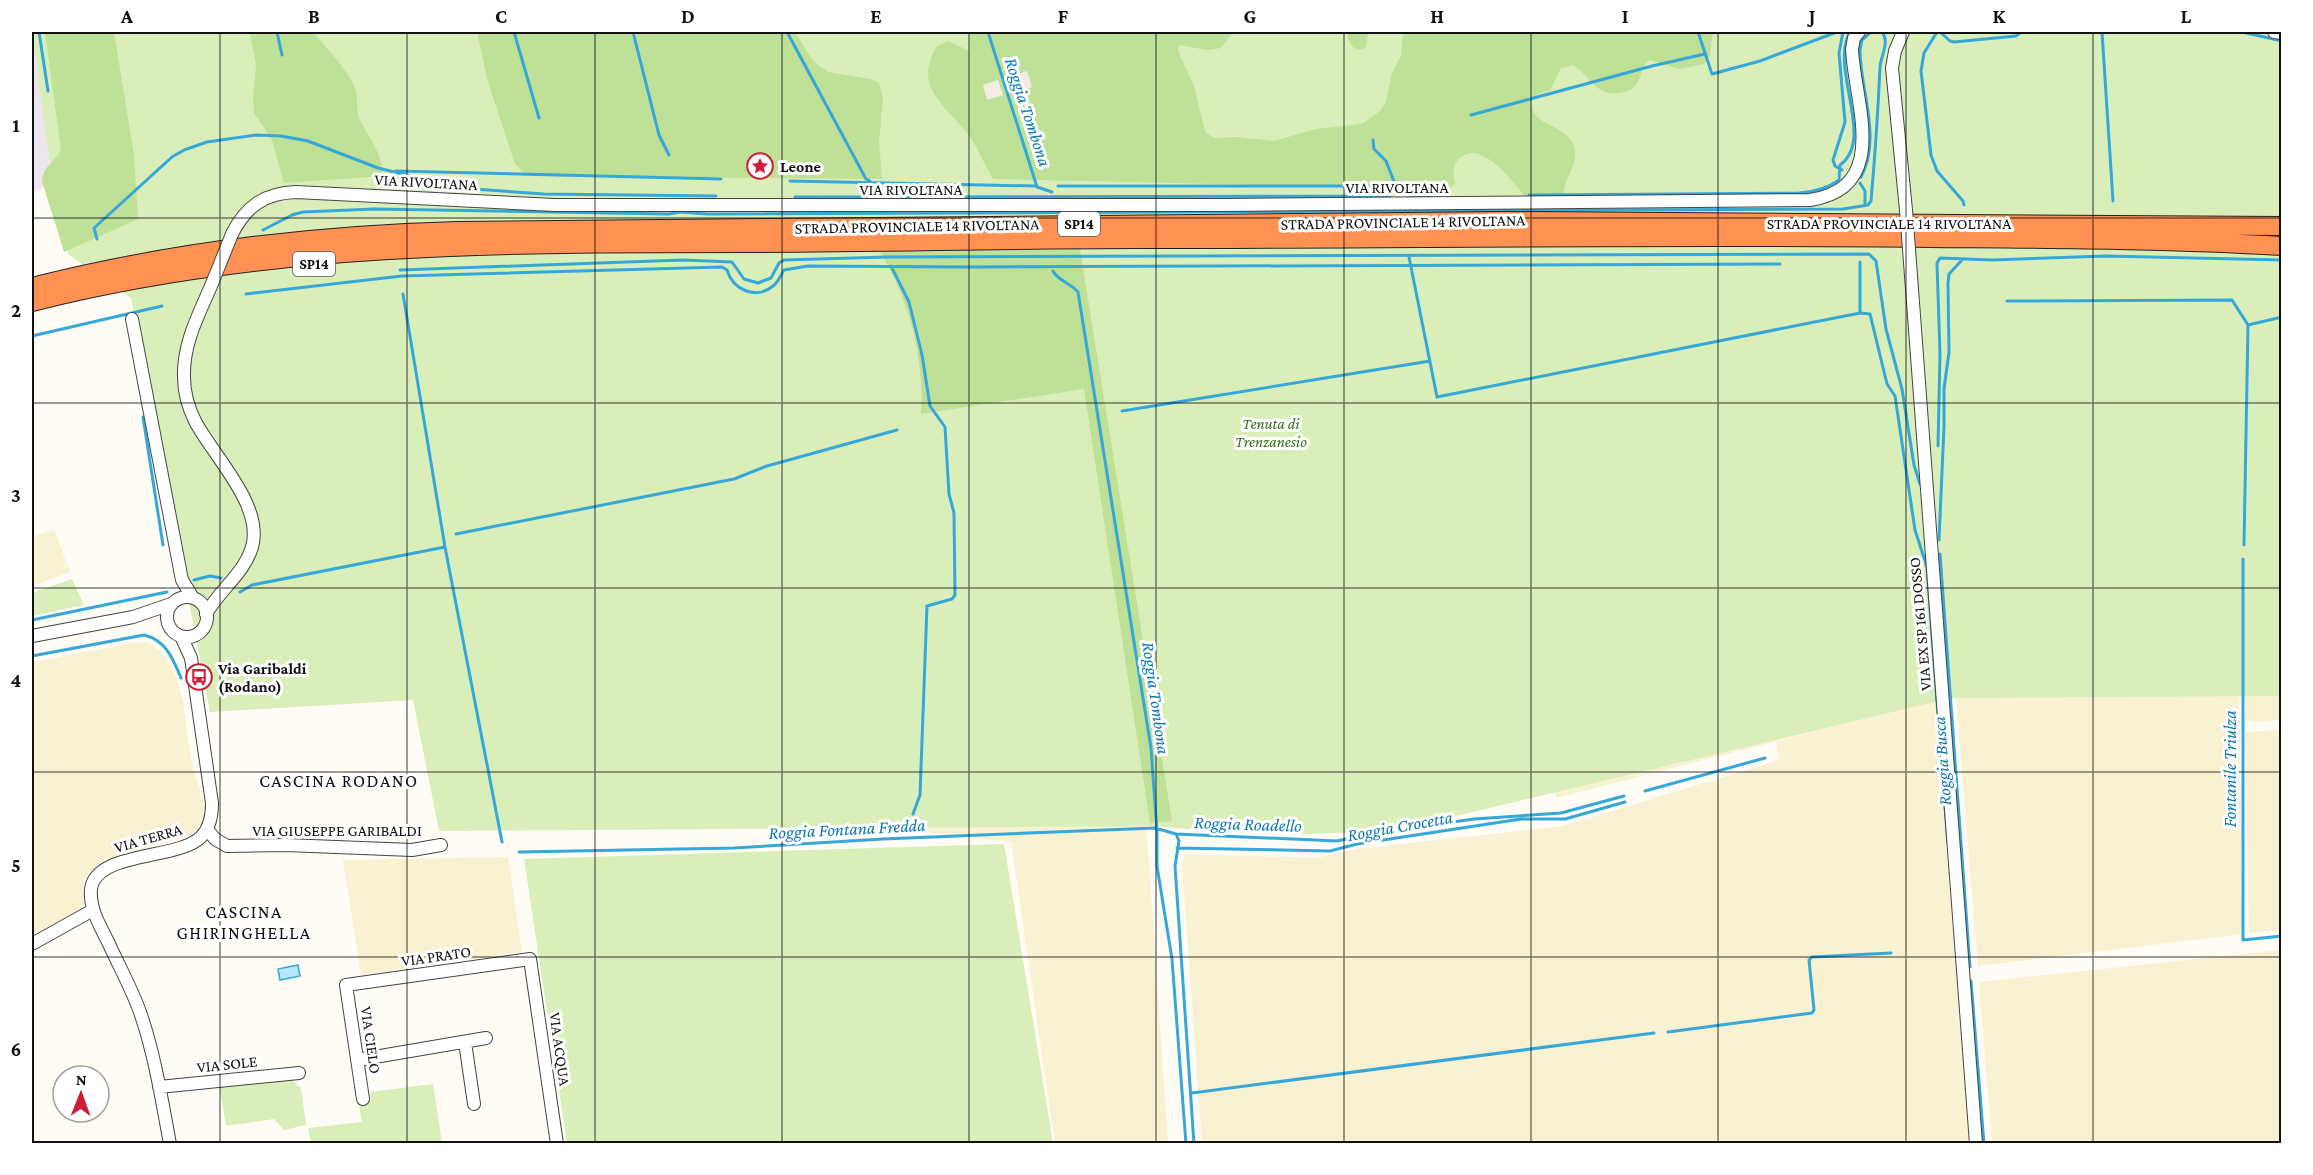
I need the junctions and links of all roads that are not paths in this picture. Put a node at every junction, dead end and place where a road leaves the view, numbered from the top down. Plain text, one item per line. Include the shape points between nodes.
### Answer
1 (1859, 32) edge
2 (1903, 32) edge
3 (2274, 32) edge
4 (2282, 33) edge
5 (2282, 216) edge
6 (2282, 226) edge
7 (2094, 232) junction
8 (2201, 233) junction
9 (2282, 241) edge
10 (599, 243) junction
11 (2282, 246) edge
12 (32, 285) edge
13 (32, 302) edge
14 (32, 313) edge
15 (132, 319) dead end
16 (182, 580) junction
17 (216, 596) junction
18 (195, 599) junction
19 (173, 602) junction
20 (206, 614) junction
21 (134, 617) junction
22 (168, 623) junction
23 (196, 634) junction
24 (32, 636) edge
25 (181, 636) junction
26 (191, 658) junction
27 (209, 824) junction
28 (441, 845) dead end
29 (93, 910) junction
30 (32, 944) edge
31 (530, 959) joint
32 (346, 985) joint
33 (486, 1038) dead end
34 (465, 1042) junction
35 (357, 1060) junction
36 (299, 1073) dead end
37 (159, 1087) junction
38 (363, 1100) dead end
39 (474, 1104) dead end
40 (170, 1143) edge
41 (557, 1143) edge
42 (1976, 1143) edge

1 - 17 street, VIA RIVOLTANA, bridge via 1852,49 1864,131 1862,155 1845,184 1814,200 544,205 293,192 274,195 243,215 232,234 186,349 185,394 196,423 248,507 254,534 244,566
2 - 42 street, VIA EX SP 161 DOSSO, bridge via 1894,51 1892,68 1910,249
3 - 4 street
5 - 8 highway
6 - 8 highway
7 - 8 highway
7 - 10 highway, STRADA PROVINCIALE 14 RIVOLTANA / SP14
7 - 12 highway, STRADA PROVINCIALE 14 RIVOLTANA / SP14 via 1494,221 457,231 364,235 196,254
8 - 9 highway
8 - 11 highway
10 - 13 highway, STRADA PROVINCIALE 14 RIVOLTANA / SP14 via 399,248 310,256 198,269
10 - 14 highway, SP14 via 256,270 171,283
15 - 16 street
16 - 18 street
16 - 19 street
17 - 18 street
17 - 20 street, VIA RIVOLTANA
18 - 19 street via 185,597
18 - 20 street
19 - 21 street
19 - 22 street via 167,613
20 - 23 street via 205,624
21 - 22 street
21 - 24 street
22 - 25 street
23 - 25 street
23 - 26 street
25 - 26 street
26 - 27 street via 212,803
27 - 28 street, VIA GIUSEPPE GARIBALDI via 221,844 233,847 412,850
27 - 29 street, VIA TERRA via 202,836 190,844 99,873 91,889
29 - 30 street
29 - 37 street, VIA TERRA via 141,1013
31 - 32 street, VIA PRATO
31 - 41 street, VIA ACQUA
32 - 35 street, VIA CIELO
33 - 34 street
34 - 35 street
34 - 39 street
35 - 38 street, VIA CIELO
36 - 37 street, VIA SOLE
37 - 40 street, VIA TERRA

